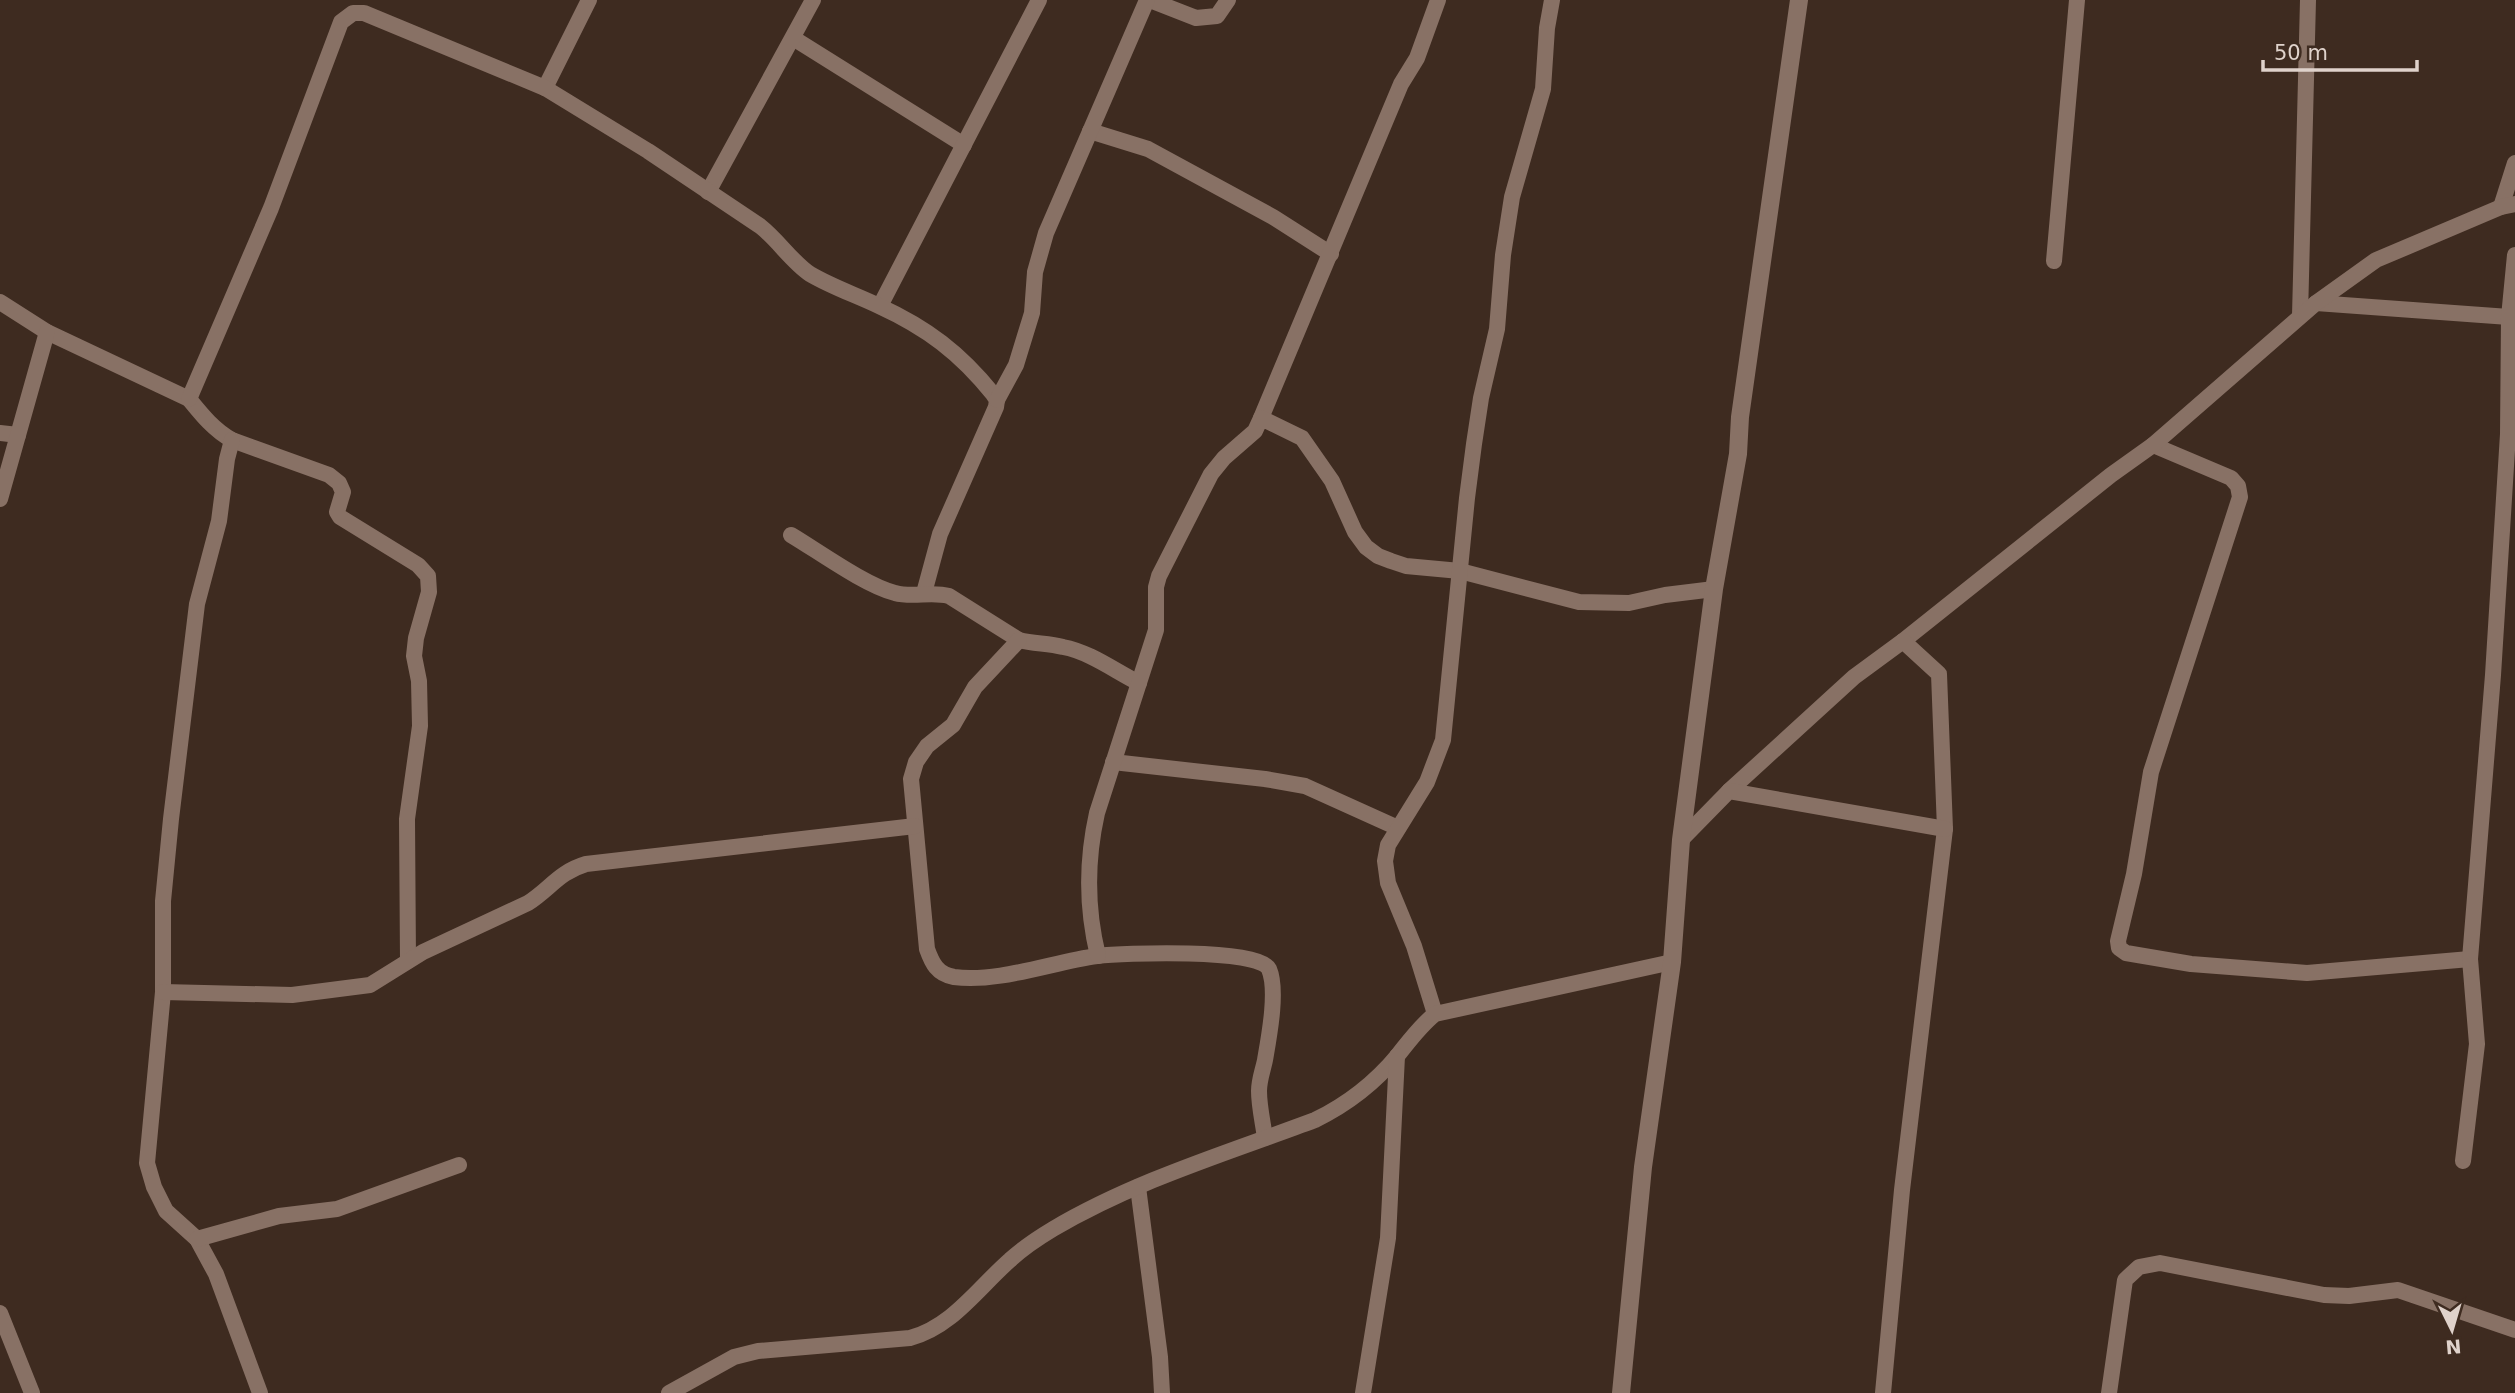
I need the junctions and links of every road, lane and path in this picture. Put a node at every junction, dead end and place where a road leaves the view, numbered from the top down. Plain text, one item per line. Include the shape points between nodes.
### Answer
1 (589, 0) edge
2 (813, 0) edge
3 (1039, 0) edge
4 (1149, 0) edge
5 (1228, 0) edge
6 (1438, 0) edge
7 (1552, 0) edge
8 (1799, 0) edge
9 (2077, 0) edge
10 (2308, 0) edge
11 (793, 38) junction
12 (545, 88) junction
13 (1090, 131) junction
14 (964, 145) junction
15 (2515, 163) edge
16 (708, 192) junction
17 (2508, 206) edge
18 (1331, 254) junction
19 (2515, 256) edge
20 (2054, 261) dead end
21 (0, 302) edge
22 (2316, 303) junction
23 (880, 306) junction
24 (2300, 316) junction
25 (2509, 317) junction
26 (47, 332) junction
27 (189, 399) junction
28 (997, 400) junction
29 (1261, 418) junction
30 (0, 433) edge
31 (18, 435) junction
32 (232, 440) junction
33 (2153, 445) junction
34 (0, 499) edge
35 (791, 535) dead end
36 (1460, 571) junction
37 (1714, 589) junction
38 (925, 593) junction
39 (1019, 640) junction
40 (1903, 640) junction
41 (1139, 683) junction
42 (1113, 762) junction
43 (1729, 791) junction
44 (915, 826) junction
45 (1398, 828) junction
46 (1945, 830) junction
47 (1681, 840) junction
48 (1098, 956) junction
49 (2470, 959) junction
50 (408, 961) junction
51 (1672, 962) junction
52 (163, 992) junction
53 (1435, 1014) junction
54 (1397, 1056) junction
55 (1265, 1138) junction
56 (2463, 1161) dead end
57 (459, 1165) dead end
58 (1138, 1187) junction
59 (197, 1239) junction
60 (0, 1313) edge
61 (2515, 1331) edge
62 (32, 1393) edge
63 (260, 1393) edge
64 (670, 1393) edge
65 (1162, 1393) edge
66 (1363, 1393) edge
67 (1621, 1393) edge
68 (1882, 1393) edge
69 (2109, 1393) edge

1 - 12 street
2 - 11 street
3 - 14 street
4 - 5 street via 1196,19 1217,16
4 - 13 street
6 - 18 street
7 - 36 street via 1543,89 1512,197 1497,329 1474,444
8 - 37 street via 1738,454
9 - 20 street
10 - 24 street
11 - 14 street
11 - 16 street
12 - 16 street
12 - 27 street via 379,17 353,13 341,22 271,208
13 - 18 street via 1148,149
13 - 28 street via 1046,233 1035,272 1032,313 1016,365
14 - 23 street
15 - 17 street
16 - 23 street via 776,239 806,272
17 - 22 street via 2376,260
18 - 29 street
19 - 25 street
21 - 26 street
22 - 24 street
22 - 25 street
23 - 28 street via 950,347
24 - 33 street
25 - 49 street via 2508,434
26 - 27 street
26 - 31 street
27 - 32 street
28 - 38 street via 940,534
29 - 36 street via 1302,438 1332,481 1366,547 1406,566
29 - 41 street via 1255,431 1211,474 1159,576 1156,630
30 - 31 street
31 - 34 street
32 - 50 street via 329,475 343,492 337,512 340,517 418,565 428,576 429,592 414,656 420,726 407,819
32 - 52 street via 219,521 197,604 185,698 163,901
33 - 40 street
33 - 49 street via 2231,478 2240,497 2151,772 2119,948 2191,964 2307,973
35 - 38 street via 879,587 898,594
36 - 37 street via 1579,602 1605,604
36 - 45 street via 1443,740 1427,782
37 - 47 street
38 - 39 street via 949,596
39 - 41 street via 1063,646
39 - 44 street via 975,687 953,725 916,761 911,779
40 - 43 street via 1854,677
40 - 46 street via 1939,674
41 - 42 street
42 - 45 street via 1305,786
42 - 48 street via 1087,867 1088,908
43 - 46 street
43 - 47 street
44 - 48 street via 927,949 940,972 954,977 992,976
44 - 50 street via 586,864 571,868 528,903
45 - 53 street via 1388,845 1386,872
46 - 68 street
47 - 51 street
48 - 55 street via 1246,957 1268,967 1272,1002 1259,1093
49 - 56 street via 2477,1044
50 - 52 street via 381,980 356,988 292,995
51 - 53 street
51 - 67 street via 1643,1167
52 - 59 street via 147,1163 166,1210
53 - 54 street
54 - 55 street via 1342,1107
54 - 66 street via 1388,1238
55 - 58 street
57 - 59 street via 337,1209 279,1216
58 - 64 street via 1038,1238 927,1333 758,1351 734,1357
58 - 65 street
59 - 63 street via 216,1274
60 - 62 street
61 - 69 street via 2398,1290 2324,1295 2160,1263 2138,1267 2125,1280

